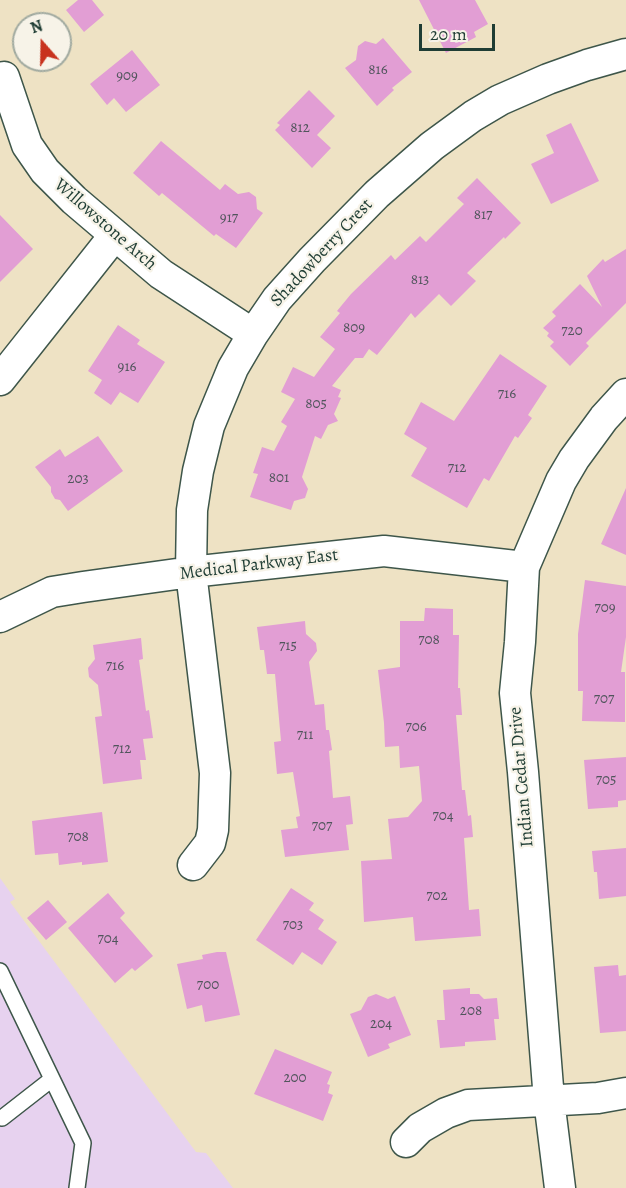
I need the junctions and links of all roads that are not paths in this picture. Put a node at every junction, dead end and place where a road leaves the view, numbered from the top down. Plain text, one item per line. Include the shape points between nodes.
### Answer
1 (626, 54) edge
2 (4, 77) dead end
3 (114, 236) junction
4 (253, 334) junction
5 (0, 380) edge
6 (626, 394) edge
7 (524, 567) junction
8 (191, 572) junction
9 (0, 617) edge
10 (193, 865) dead end
11 (0, 971) edge
12 (52, 1079) junction
13 (626, 1093) edge
14 (549, 1100) junction
15 (2, 1118) dead end
16 (406, 1142) dead end
17 (77, 1188) edge
18 (560, 1188) edge

1 - 4 street, Shadowberry Crest via 548,79 500,100 432,146 377,194 312,260 277,299
2 - 3 street, Willowstone Arch via 27,145 45,171
3 - 4 street, Willowstone Arch via 161,274
3 - 5 street
4 - 8 street, Shadowberry Crest via 233,368 209,426 192,510
6 - 7 street, Indian Cedar Drive via 603,418 561,481
7 - 8 street, Medical Parkway East via 384,551
7 - 14 street, Indian Cedar Drive via 515,693
8 - 9 street, Medical Parkway East via 52,592
8 - 10 street, Shadowberry Crest via 215,773 210,843
11 - 12 lane
12 - 15 lane
12 - 17 lane via 83,1143
13 - 14 street
14 - 16 street via 468,1105 420,1128
14 - 18 street, Indian Cedar Drive

